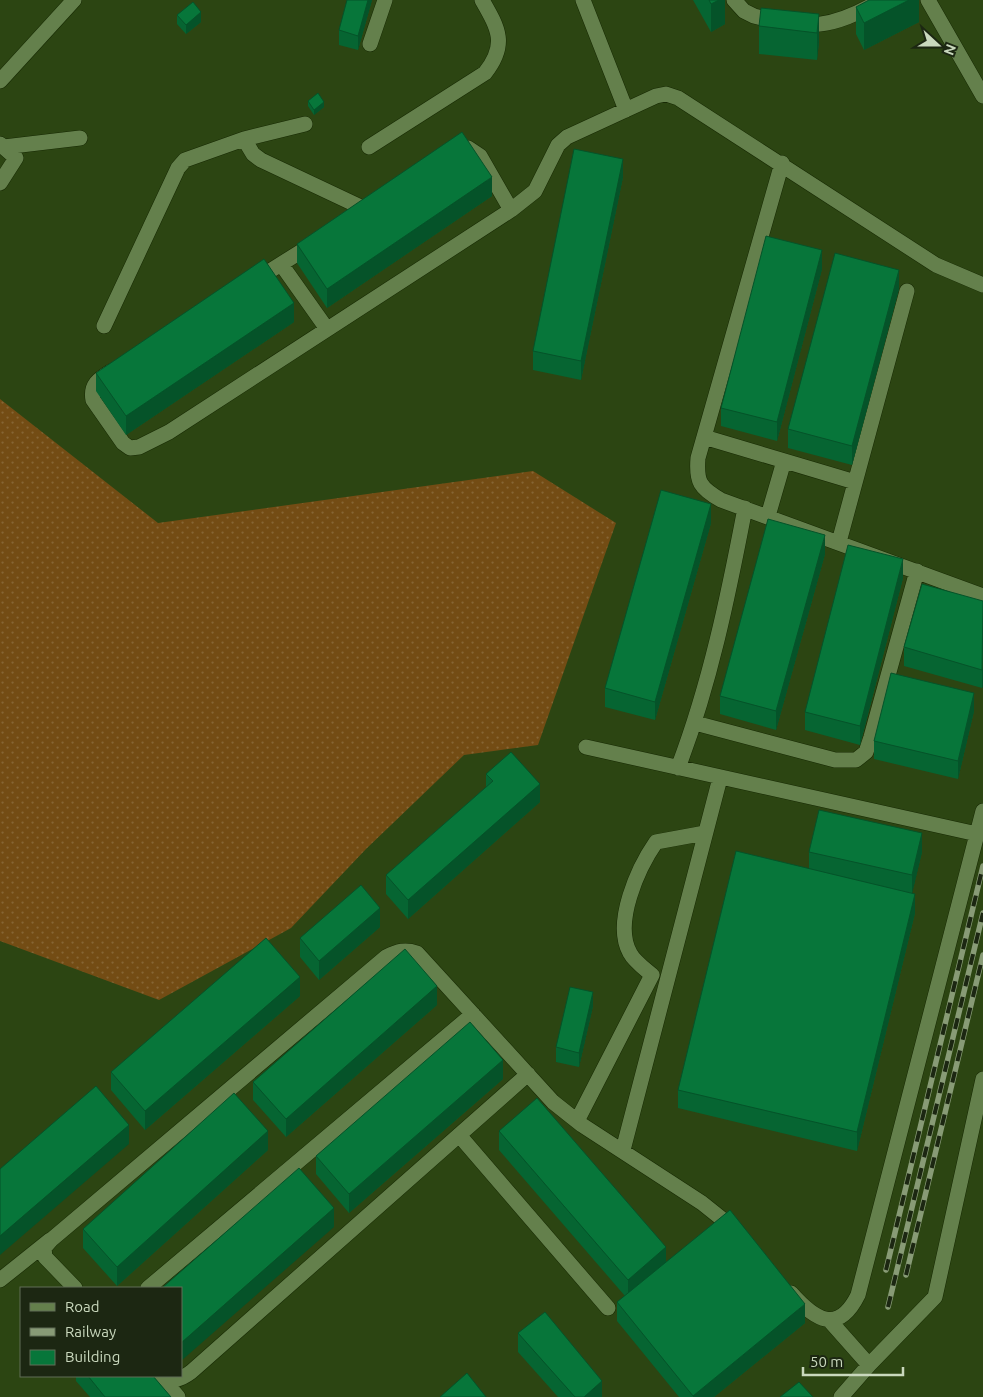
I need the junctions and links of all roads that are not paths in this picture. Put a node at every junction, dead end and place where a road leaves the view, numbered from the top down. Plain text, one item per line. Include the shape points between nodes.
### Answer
1 (74, 0) edge
2 (385, 0) edge
3 (482, 0) edge
4 (582, 0) edge
5 (734, 0) edge
6 (882, 0) edge
7 (928, 0) edge
8 (370, 44) dead end
9 (0, 81) edge
10 (983, 96) edge
11 (626, 110) junction
12 (305, 124) dead end
13 (80, 138) dead end
14 (244, 139) junction
15 (2, 146) edge
16 (369, 147) dead end
17 (446, 160) edge
18 (782, 163) junction
19 (0, 183) edge
20 (383, 200) edge
21 (367, 210) junction
22 (511, 210) junction
23 (351, 220) edge
24 (328, 234) edge
25 (281, 264) junction
26 (983, 285) edge
27 (239, 290) edge
28 (907, 291) dead end
29 (104, 326) dead end
30 (327, 329) junction
31 (124, 363) edge
32 (704, 437) junction
33 (784, 461) junction
34 (855, 482) junction
35 (745, 508) junction
36 (768, 516) junction
37 (839, 542) junction
38 (916, 571) junction
39 (983, 596) edge
40 (695, 723) junction
41 (586, 747) dead end
42 (678, 768) junction
43 (720, 778) junction
44 (983, 811) edge
45 (705, 832) junction
46 (977, 834) junction
47 (473, 1014) junction
48 (528, 1074) junction
49 (983, 1078) edge
50 (577, 1121) junction
51 (459, 1135) junction
52 (623, 1150) junction
53 (51, 1240) junction
54 (747, 1241) edge
55 (0, 1280) edge
56 (782, 1282) edge
57 (74, 1287) edge
58 (149, 1287) edge
59 (608, 1308) dead end
60 (830, 1320) junction
61 (869, 1365) junction
62 (161, 1377) edge
63 (162, 1377) edge
64 (178, 1397) edge
65 (841, 1397) edge

1 - 9 lane
2 - 8 lane
3 - 16 lane via 499,40 491,66 485,73
4 - 11 lane
5 - 6 lane via 754,16 820,26 846,20
7 - 10 lane
11 - 18 lane via 656,96 666,94 678,98
11 - 22 lane via 567,137 558,145 535,191
12 - 14 lane
13 - 15 lane
14 - 21 lane via 261,160
14 - 29 lane via 185,160 178,168
15 - 19 lane via 16,158
17 - 22 lane via 461,150 468,148 474,151
18 - 26 lane via 936,265
18 - 32 lane
20 - 21 lane
21 - 23 lane
22 - 30 lane
24 - 25 lane
25 - 27 lane
25 - 30 lane
28 - 34 lane
30 - 31 lane via 169,432 139,447 130,448 123,443 93,400 91,392 99,379
32 - 33 lane
32 - 35 lane via 696,474 701,486 721,500
33 - 34 lane
33 - 36 lane
34 - 37 lane
35 - 36 lane
35 - 40 lane via 726,606
36 - 37 lane
37 - 38 lane
38 - 39 lane
38 - 40 lane via 871,737 866,752 856,760 835,760
40 - 42 lane
41 - 42 lane
42 - 43 lane
43 - 45 lane
43 - 46 lane
44 - 46 lane
45 - 50 lane via 656,842 642,862 629,896 625,942 630,955 652,975
45 - 52 lane
46 - 60 lane via 858,1295 842,1318
47 - 48 lane
47 - 53 lane via 417,953 398,951
47 - 58 lane
48 - 50 lane via 553,1102
48 - 51 lane
49 - 61 lane via 935,1297
50 - 52 lane
51 - 59 lane
51 - 63 lane via 191,1372 179,1380
52 - 54 lane via 702,1202
53 - 55 lane
53 - 57 lane via 44,1248 45,1256
56 - 60 lane via 816,1314
60 - 61 lane
61 - 65 lane
62 - 64 lane

